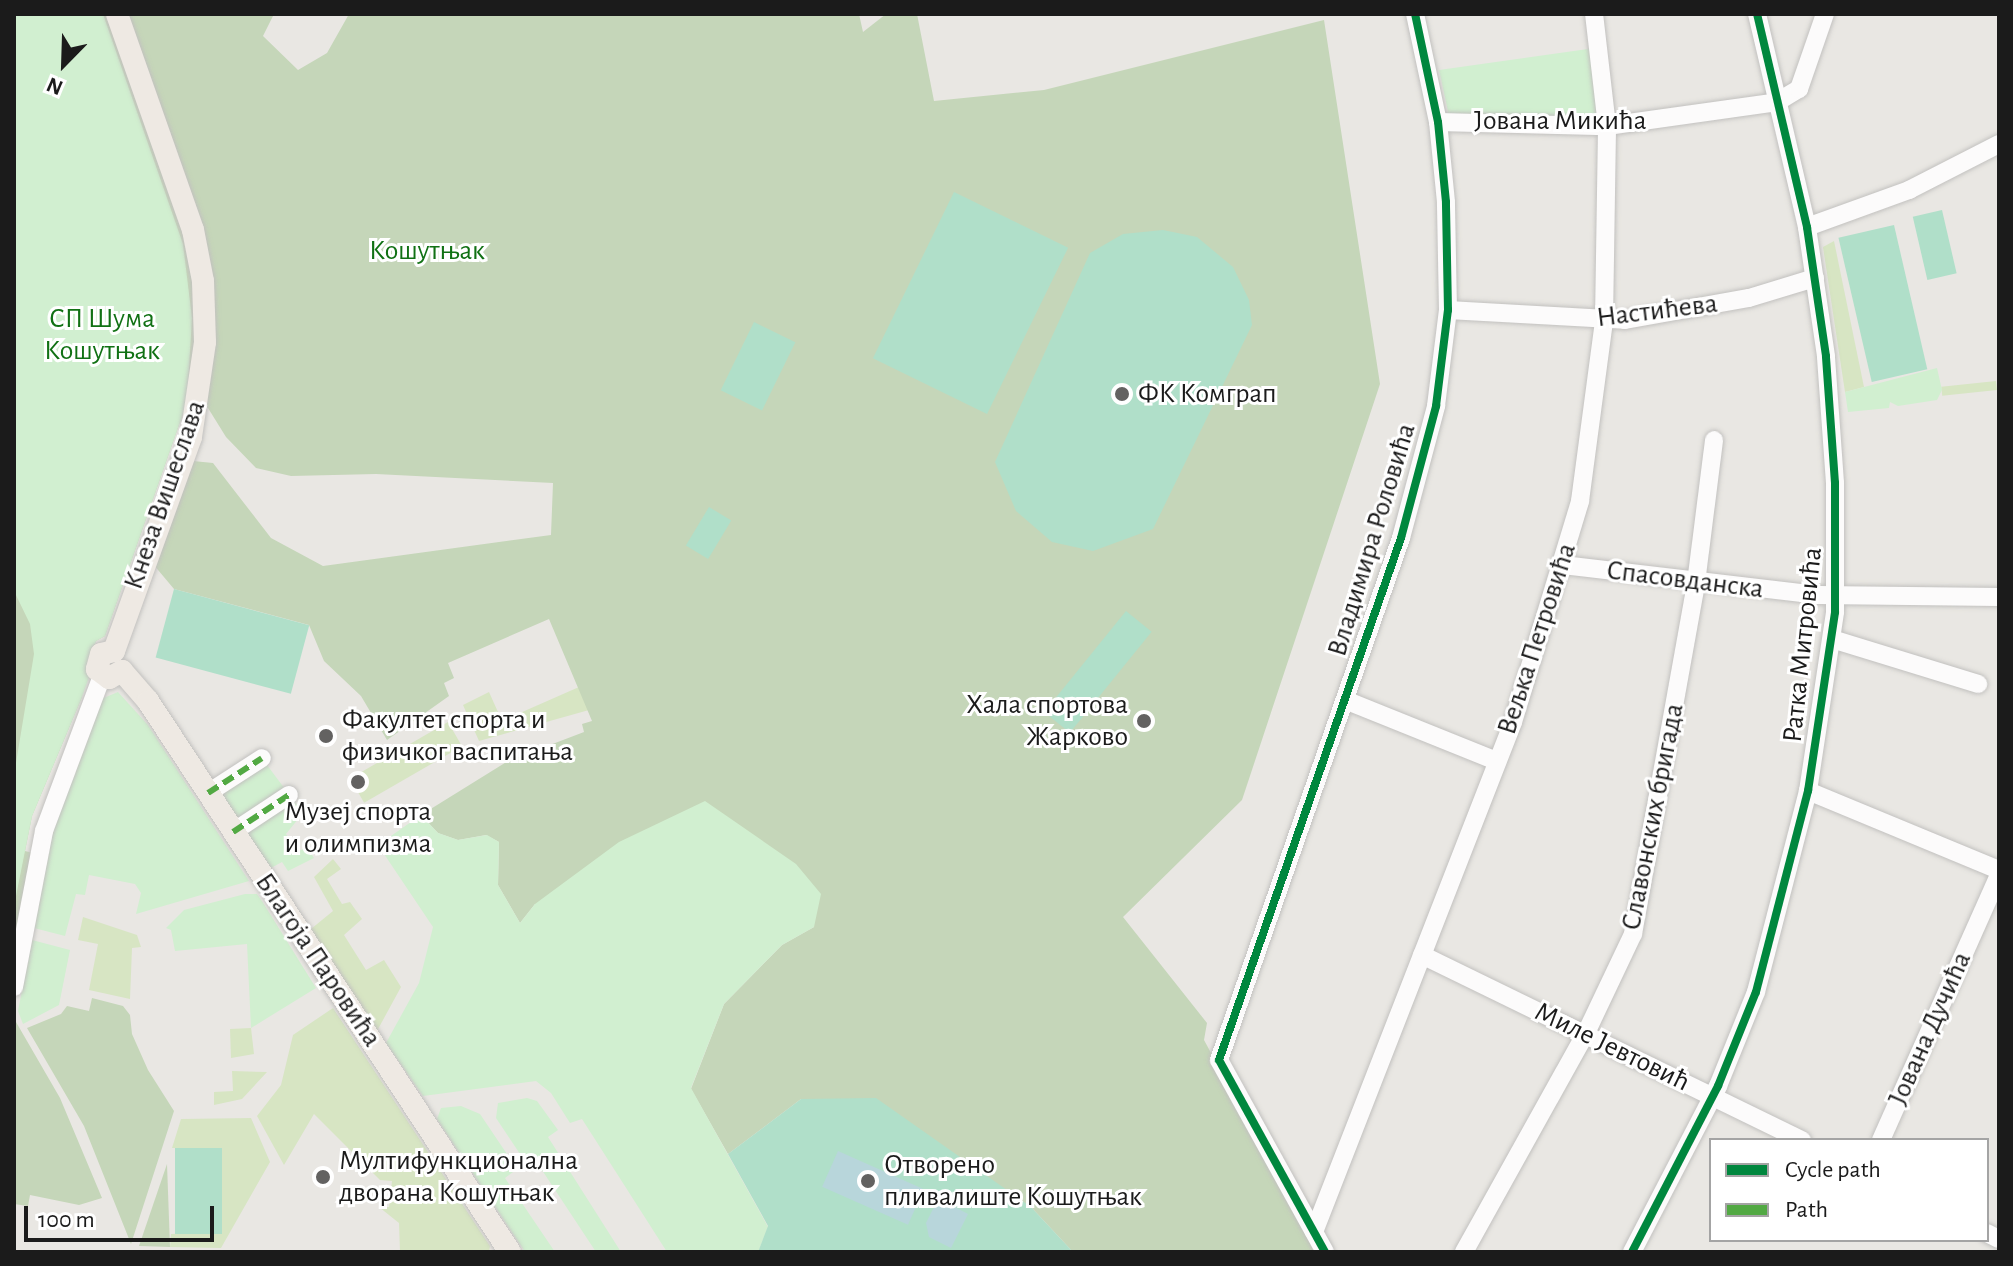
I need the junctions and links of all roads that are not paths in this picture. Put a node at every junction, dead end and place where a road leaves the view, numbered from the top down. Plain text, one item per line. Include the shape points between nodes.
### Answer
1 (117, 14) edge
2 (1415, 14) edge
3 (1594, 14) edge
4 (1757, 14) edge
5 (1825, 14) edge
6 (1777, 102) junction
7 (1438, 122) junction
8 (1607, 126) junction
9 (1999, 144) edge
10 (1807, 227) junction
11 (1815, 278) junction
12 (1448, 310) junction
13 (1604, 320) junction
14 (1714, 440) dead end
15 (1563, 565) junction
16 (1696, 583) junction
17 (1836, 596) junction
18 (1999, 597) edge
19 (1832, 639) junction
20 (112, 666) junction
21 (1978, 684) dead end
22 (1345, 700) junction
23 (262, 758) dead end
24 (1497, 761) junction
25 (1808, 791) junction
26 (208, 793) junction
27 (289, 795) dead end
28 (233, 832) junction
29 (1999, 872) edge
30 (1422, 955) junction
31 (14, 987) edge
32 (1586, 1033) junction
33 (1713, 1096) junction
34 (1798, 1138) edge
35 (1882, 1138) edge
36 (1314, 1232) junction
37 (510, 1252) edge
38 (1325, 1252) edge
39 (1464, 1252) edge
40 (1632, 1252) edge

1 - 20 main road, Кнеза Вишеслава via 193,230 203,281 205,342 191,437
2 - 7 street, Владимира Роловића
3 - 8 street, Вељка Петровића
4 - 6 street, Ратка Митровића
5 - 6 street via 1799,89
6 - 8 street, Јована Микића
6 - 10 street, Ратка Митровића
7 - 8 street, Јована Микића
7 - 12 street, Владимира Роловића
8 - 13 street, Вељка Петровића
9 - 10 street via 1909,190
10 - 11 street, Ратка Митровића
11 - 13 street, Настићева via 1693,310
11 - 17 street, Ратка Митровића via 1833,427
12 - 13 street, Настићева
12 - 22 street, Владимира Роловића via 1436,406 1420,471
13 - 15 street, Вељка Петровића via 1591,444
14 - 16 street, Славонских бригада
15 - 16 street, Спасовданска
15 - 24 street, Вељка Петровића
16 - 17 street, Спасовданска
16 - 32 street, Славонских бригада via 1639,914
17 - 18 street, Спасовданска
17 - 19 street, Ратка Митровића
19 - 21 street
19 - 25 street, Ратка Митровића
20 - 26 main road, Благоја Паровића via 148,701
20 - 31 street, Кнеза Вишеслава via 44,831
22 - 24 street
22 - 36 street, Владимира Роловића via 1219,1060
23 - 26 street
24 - 30 street, Вељка Петровића
25 - 29 street
25 - 33 street, Ратка Митровића via 1756,992
26 - 28 main road, Благоја Паровића
27 - 28 street
28 - 37 main road, Благоја Паровића
29 - 35 street, Јована Дучића
30 - 32 street, Миле Јевтовић
30 - 36 street, Вељка Петровића
32 - 33 street, Миле Јевтовић
32 - 39 street, Славонских бригада
33 - 34 street, Миле Јевтовић
33 - 40 street, Ратка Митровића
36 - 38 street

